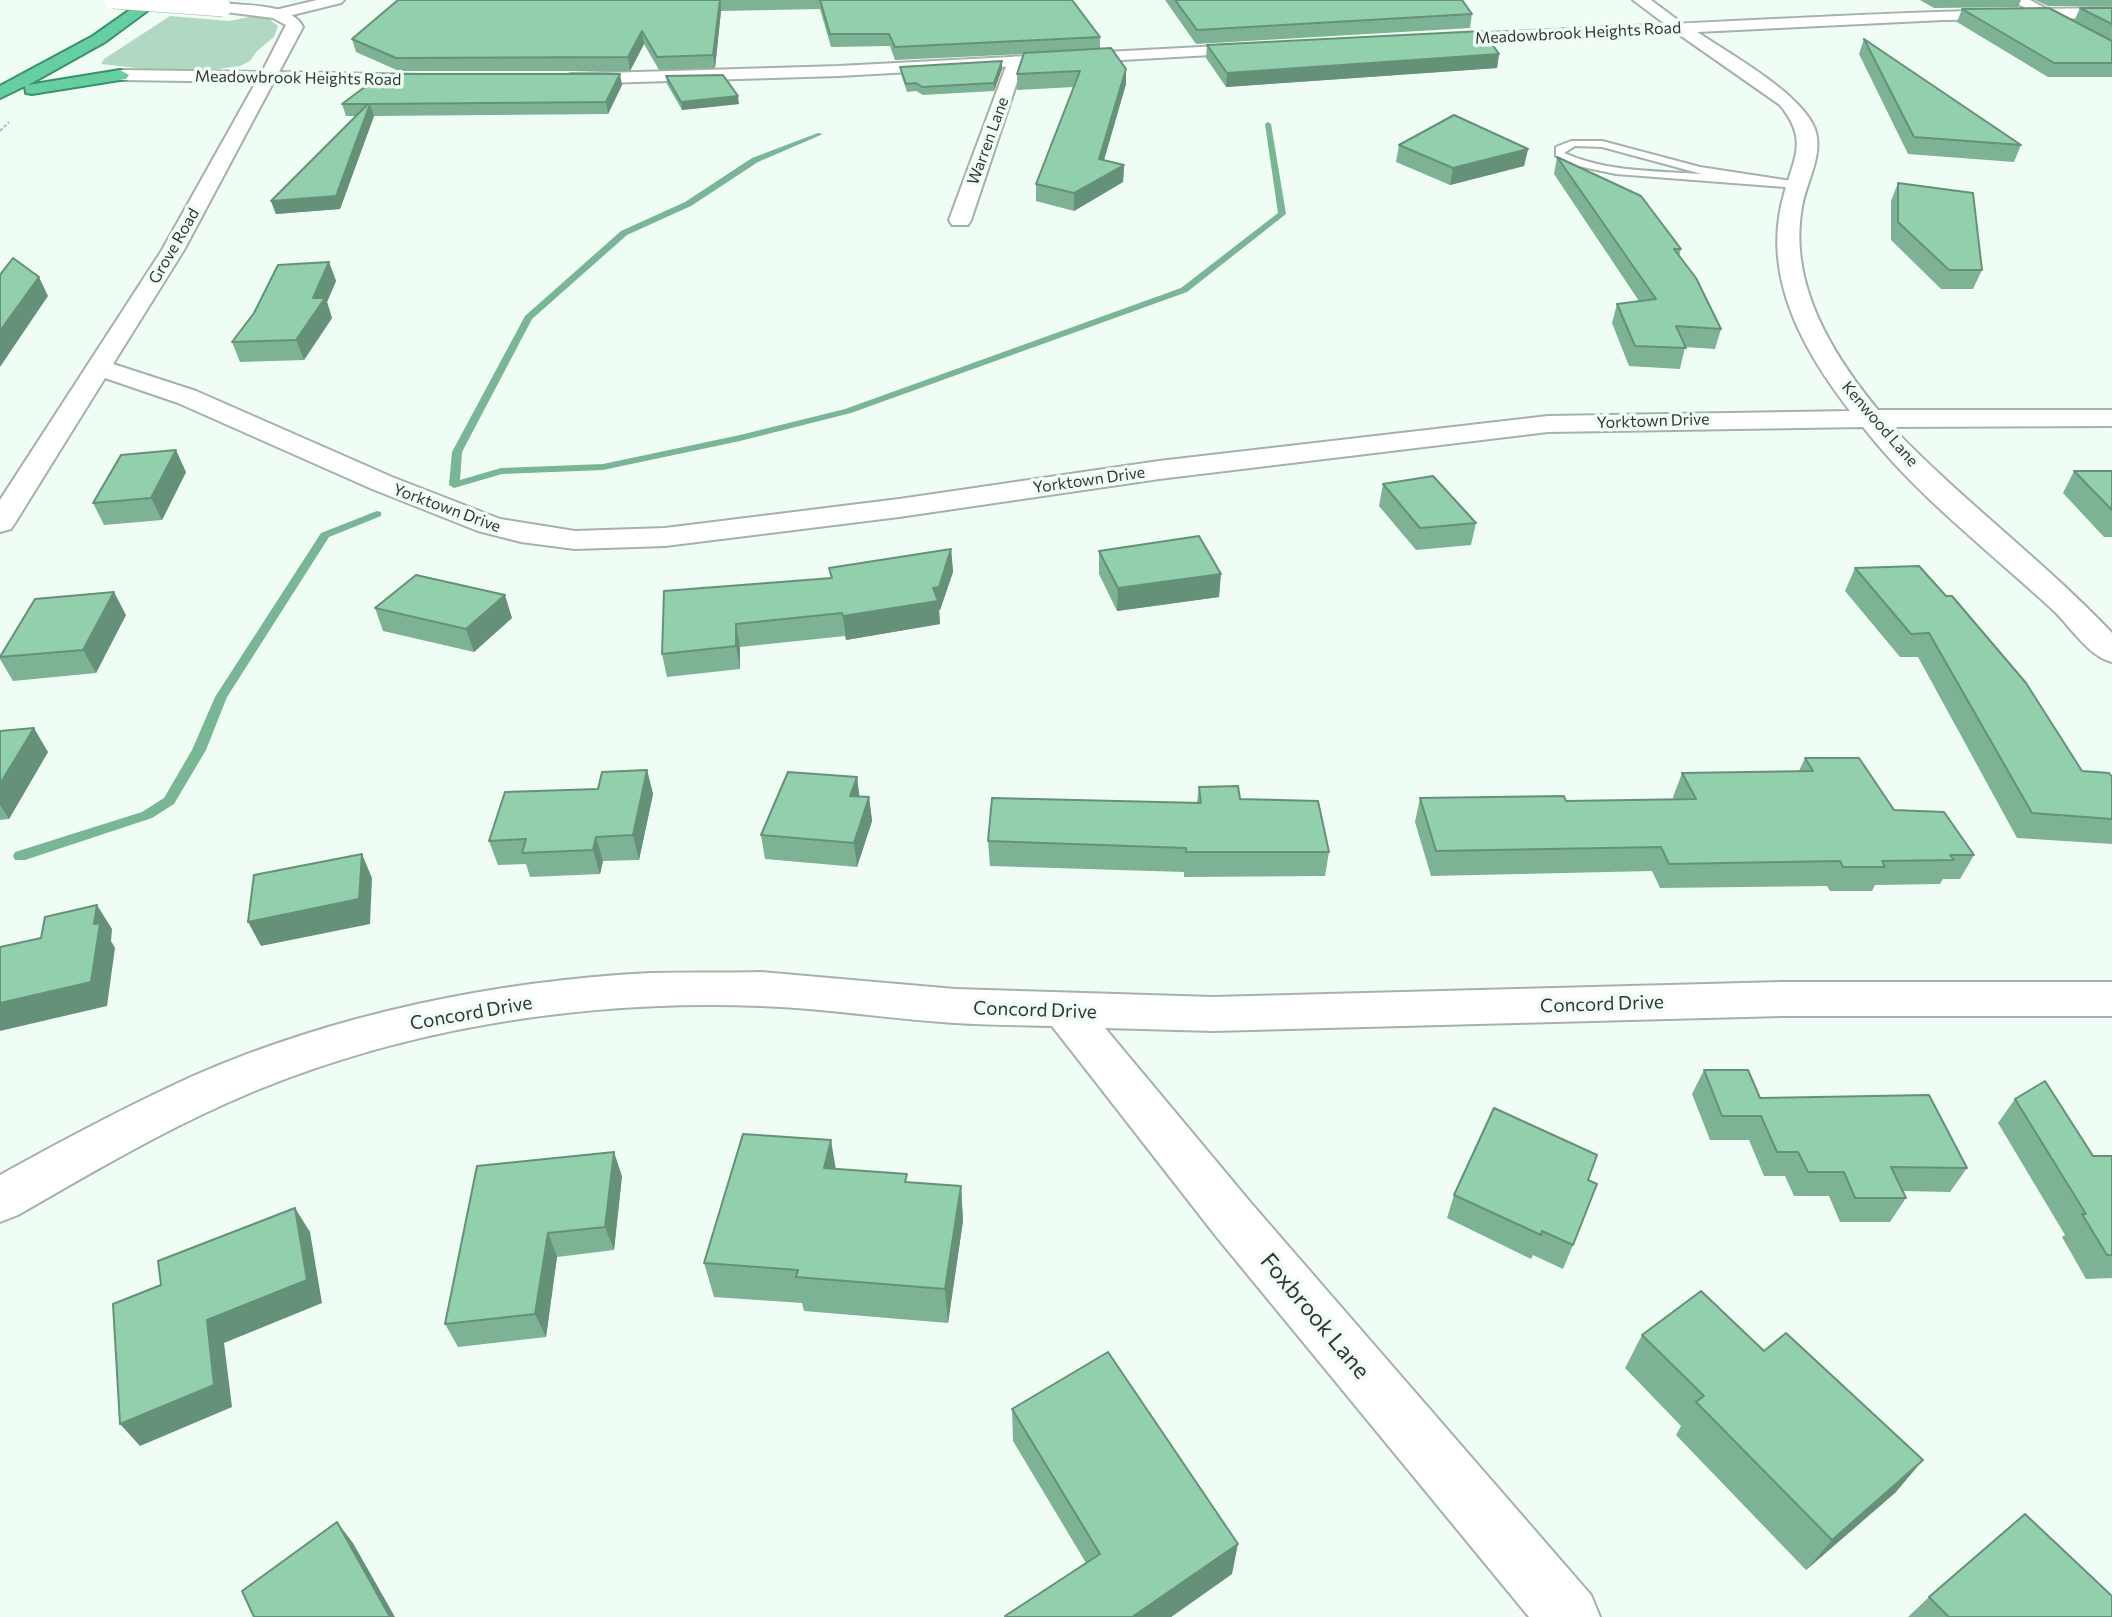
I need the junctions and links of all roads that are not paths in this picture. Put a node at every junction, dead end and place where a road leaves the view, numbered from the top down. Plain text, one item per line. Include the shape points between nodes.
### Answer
1 (113, 0) edge
2 (130, 0) edge
3 (154, 0) edge
4 (336, 0) edge
5 (1641, 0) edge
6 (2019, 0) edge
7 (2042, 13) junction
8 (2112, 13) edge
9 (276, 14) junction
10 (1679, 27) junction
11 (1426, 40) edge
12 (1273, 48) edge
13 (2112, 51) edge
14 (74, 53) junction
15 (1016, 61) junction
16 (120, 75) junction
17 (266, 77) junction
18 (0, 78) edge
19 (445, 80) edge
20 (550, 80) edge
21 (0, 93) edge
22 (0, 104) edge
23 (1755, 180) junction
24 (1798, 185) junction
25 (960, 220) dead end
26 (99, 368) junction
27 (1870, 417) junction
28 (2112, 418) edge
29 (0, 523) edge
30 (2112, 652) edge
31 (2112, 999) edge
32 (1066, 1012) junction
33 (0, 1200) edge
34 (1569, 1617) edge

1 - 9 street, bridge
2 - 18 highway
3 - 14 highway
4 - 9 street
5 - 10 street, Kenwood Lane
6 - 7 street
7 - 8 street, Meadowbrook Heights Road
7 - 10 street, Meadowbrook Heights Road
7 - 13 street
9 - 17 street, Grove Road via 295,27
10 - 11 street, Meadowbrook Heights Road
10 - 24 street, Kenwood Lane via 1800,115 1808,150
12 - 15 street
14 - 16 highway via 68,60 76,70
14 - 21 highway
15 - 20 street
15 - 25 street, Warren Lane
16 - 17 street, Meadowbrook Heights Road
16 - 22 highway via 44,86
17 - 19 street, Meadowbrook Heights Road
17 - 26 street, Grove Road via 173,250
23 - 23 lane via 1602,144 1574,143 1559,149 1565,158 1595,168
23 - 24 lane
24 - 27 street, Kenwood Lane via 1788,239 1799,300 1825,357
26 - 27 street, Yorktown Drive via 187,397 382,484 489,525 575,540 665,537 1159,470 1548,424
26 - 29 street, Grove Road
27 - 28 street, Yorktown Drive
27 - 30 street, Kenwood Lane via 1927,478
31 - 32 street, Concord Drive via 1782,999 1213,1014
32 - 33 street, Concord Drive via 761,989 650,990 537,1000 410,1023 312,1051 211,1089
32 - 34 street, Foxbrook Lane via 1233,1219

